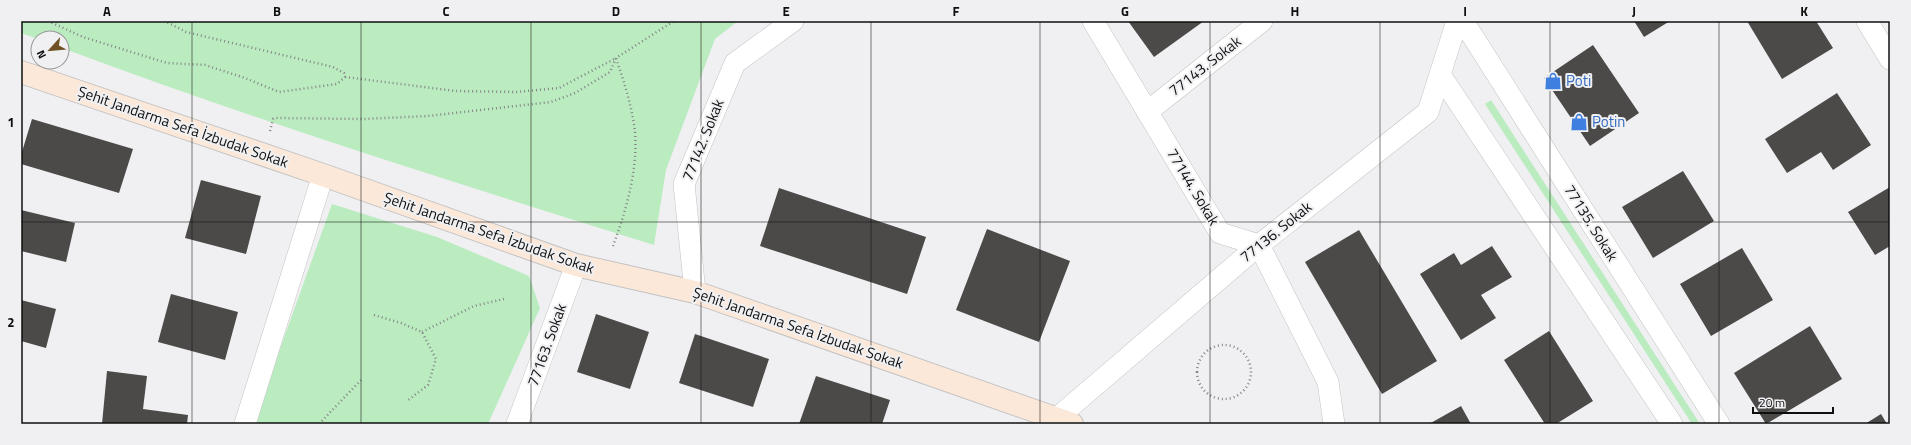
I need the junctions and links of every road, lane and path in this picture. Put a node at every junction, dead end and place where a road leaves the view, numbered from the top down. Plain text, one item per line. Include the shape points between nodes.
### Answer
1 (48, 21) edge
2 (165, 21) edge
3 (674, 21) edge
4 (793, 21) edge
5 (1093, 21) edge
6 (1262, 21) edge
7 (1457, 21) edge
8 (1463, 21) edge
9 (1867, 21) edge
10 (616, 58) junction
11 (1890, 59) edge
12 (21, 72) edge
13 (1441, 76) junction
14 (345, 77) junction
15 (1147, 112) junction
16 (270, 133) dead end
17 (323, 175) junction
18 (1259, 245) junction
19 (613, 246) dead end
20 (576, 265) junction
21 (695, 292) junction
22 (504, 299) dead end
23 (374, 315) dead end
24 (422, 332) junction
25 (361, 380) dead end
26 (1204, 391) joint
27 (407, 401) dead end
28 (1049, 420) edge
29 (246, 424) edge
30 (319, 424) edge
31 (517, 424) edge
32 (1334, 424) edge
33 (1672, 424) edge
34 (1719, 424) edge

1 - 14 path via 83,37 167,63 205,65 279,92 337,84
2 - 14 path via 186,32 333,67 344,73
3 - 10 path
4 - 21 street, 77142. Sokak via 735,63 684,184
5 - 15 street, 77144. Sokak
6 - 15 street, 77143. Sokak
7 - 13 street, 77136. Sokak
8 - 34 street, 77135. Sokak
9 - 11 street
10 - 14 path via 559,88 516,92 456,91
10 - 16 path via 610,72 575,93 551,102 428,116 364,119 276,118 273,120
10 - 19 path via 629,99 635,132 635,159
12 - 17 main road, Şehit Jandarma Sefa İzbudak Sokak
13 - 18 street, 77136. Sokak via 1428,112
13 - 33 street
15 - 18 street, 77144. Sokak via 1220,233
17 - 20 main road, Şehit Jandarma Sefa İzbudak Sokak
17 - 29 street
18 - 28 street, 77136. Sokak
18 - 32 street via 1328,382
20 - 21 main road, Şehit Jandarma Sefa İzbudak Sokak
20 - 31 street, 77163. Sokak
21 - 28 main road, Şehit Jandarma Sefa İzbudak Sokak
22 - 24 path via 474,306
23 - 24 path
24 - 27 path via 436,359 428,385
25 - 30 path
26 - 26 path via 1213,398 1224,400 1235,398 1244,392 1250,383 1252,373 1245,354 1237,348 1223,345 1210,349 1203,355 1197,373

